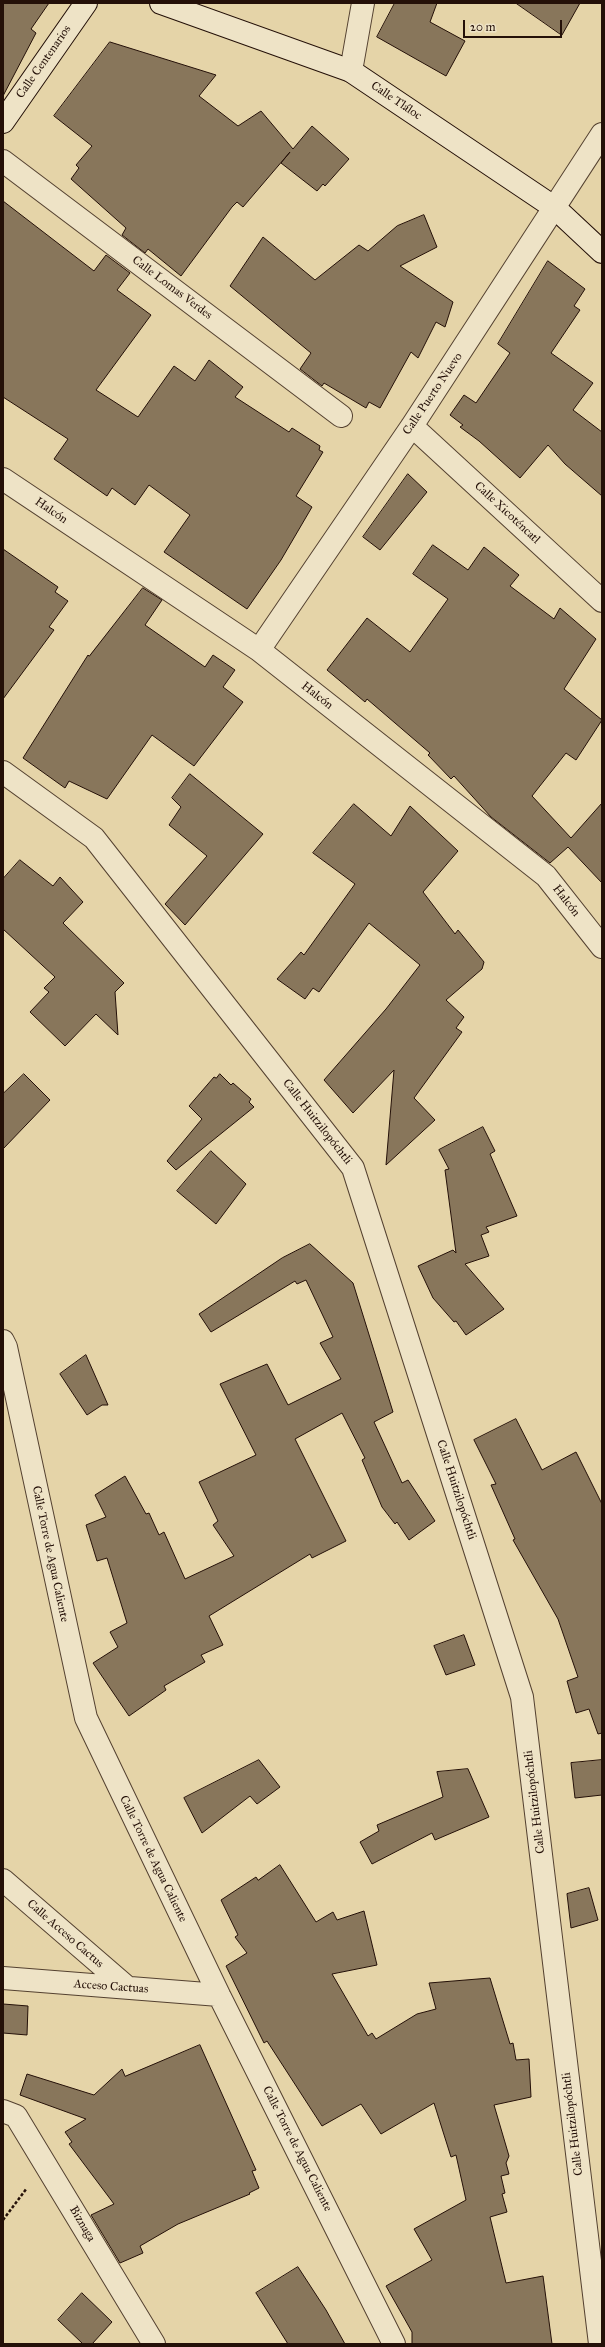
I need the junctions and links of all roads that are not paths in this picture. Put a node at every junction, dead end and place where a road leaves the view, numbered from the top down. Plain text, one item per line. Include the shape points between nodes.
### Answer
1 (86, 3) edge
2 (161, 3) edge
3 (363, 3) edge
4 (351, 71) junction
5 (3, 122) edge
6 (602, 134) edge
7 (3, 161) edge
8 (555, 208) junction
9 (602, 252) edge
10 (341, 416) dead end
11 (412, 426) junction
12 (3, 479) edge
13 (602, 601) edge
14 (259, 650) junction
15 (3, 772) edge
16 (602, 947) edge
17 (3, 1341) edge
18 (3, 1880) edge
19 (3, 1978) edge
20 (128, 1988) junction
21 (219, 1995) junction
22 (3, 2111) edge
23 (154, 2344) edge
24 (394, 2344) edge
25 (600, 2344) edge

1 - 5 street, Calle Centenarios
2 - 4 street, Calle Tláloc
3 - 4 street
4 - 8 street, Calle Tláloc
6 - 8 street, Calle Puerto Nuevo
7 - 10 street, Calle Lomas Verdes
8 - 9 street, Calle Tláloc
8 - 11 street, Calle Puerto Nuevo
11 - 13 street, Calle Xicoténcatl
11 - 14 street, Calle Puerto Nuevo
12 - 14 street, Halcón
14 - 16 street, Halcón via 546,876
15 - 25 street, Calle Huitzilopóchtli via 94,838 353,1168 522,1697
17 - 21 street, Calle Torre de Agua Caliente via 8,1354 86,1718
18 - 20 street, Calle Acceso Cactus
19 - 20 street, Acceso Cactuas
20 - 21 street, Acceso Cactuas
21 - 24 street, Calle Torre de Agua Caliente
22 - 23 street, Biznaga via 16,2116

